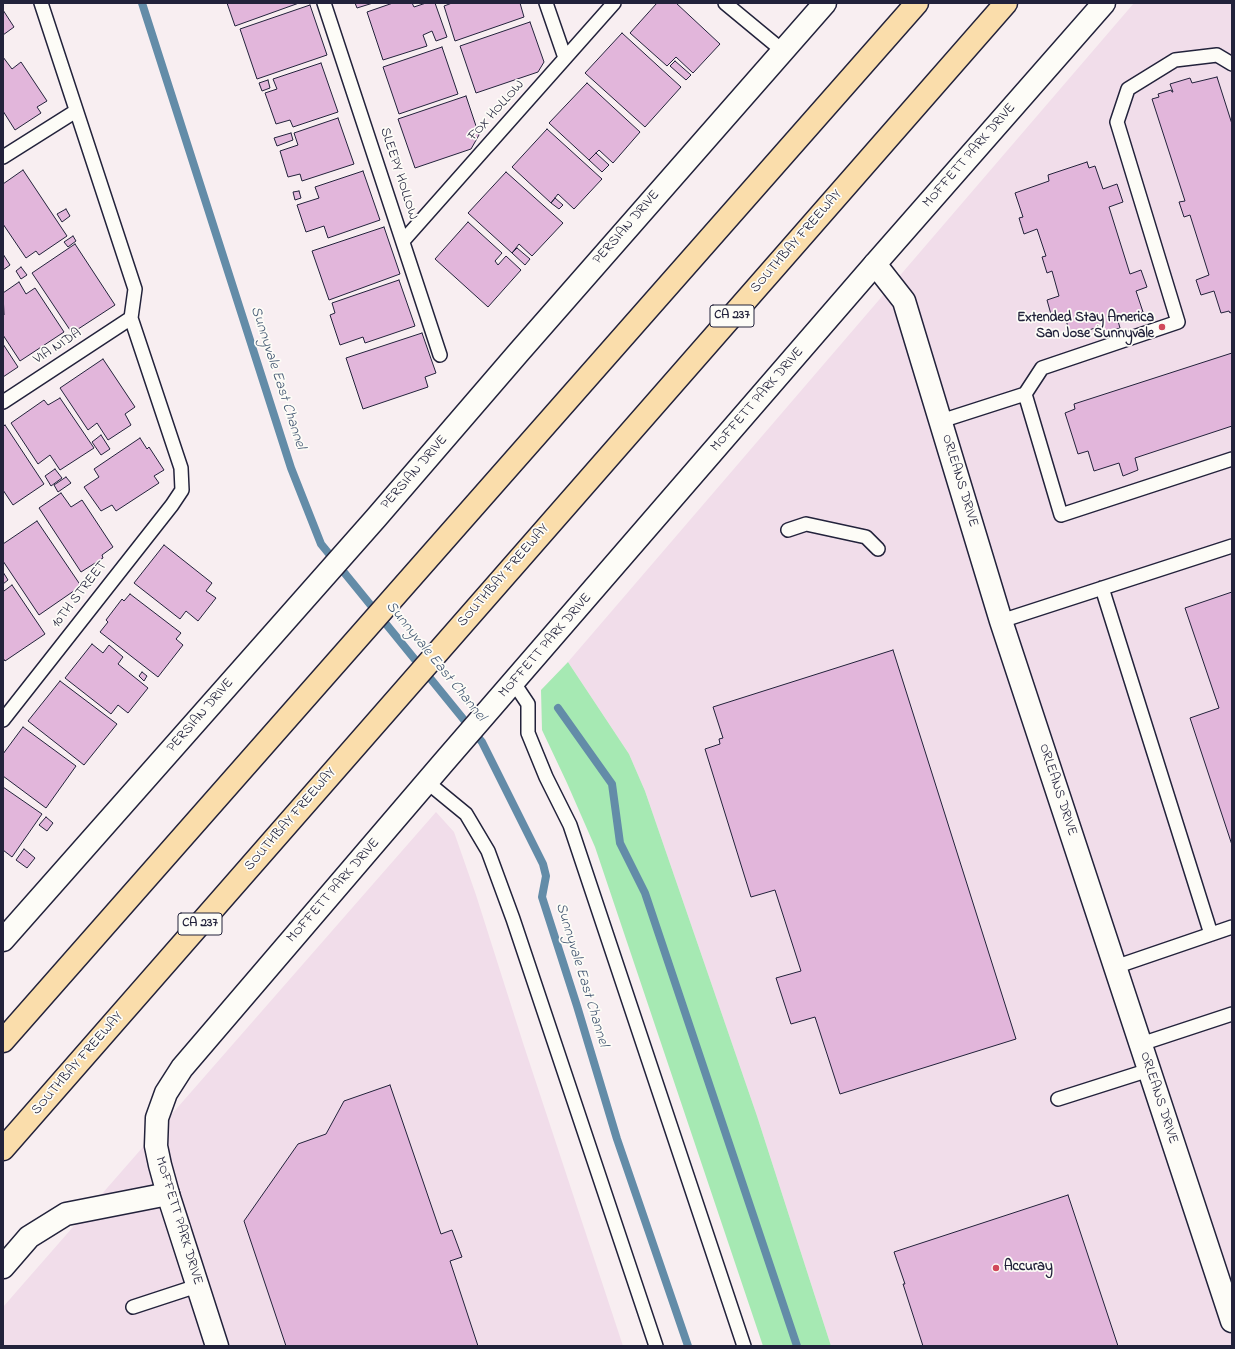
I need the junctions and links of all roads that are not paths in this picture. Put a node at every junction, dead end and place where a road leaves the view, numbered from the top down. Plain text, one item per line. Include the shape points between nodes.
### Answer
1 (41, 3) edge
2 (324, 3) edge
3 (546, 3) edge
4 (614, 3) edge
5 (725, 3) edge
6 (825, 3) edge
7 (917, 3) edge
8 (1006, 3) edge
9 (1104, 3) edge
10 (783, 51) junction
11 (565, 58) junction
12 (1232, 64) edge
13 (76, 111) junction
14 (3, 157) edge
15 (403, 241) junction
16 (875, 264) junction
17 (131, 318) junction
18 (440, 355) dead end
19 (1025, 394) junction
20 (3, 402) edge
21 (941, 421) junction
22 (1232, 459) edge
23 (788, 530) dead end
24 (1232, 546) edge
25 (878, 549) dead end
26 (1102, 588) junction
27 (1001, 621) junction
28 (510, 687) junction
29 (3, 720) edge
30 (427, 782) junction
31 (1232, 927) edge
32 (1212, 934) junction
33 (3, 940) edge
34 (1115, 967) junction
35 (1232, 1014) edge
36 (3, 1041) edge
37 (1141, 1044) junction
38 (1149, 1070) junction
39 (1058, 1099) dead end
40 (3, 1149) edge
41 (168, 1194) junction
42 (3, 1267) edge
43 (197, 1286) junction
44 (133, 1308) dead end
45 (1232, 1321) edge
46 (217, 1346) edge
47 (656, 1346) edge
48 (744, 1346) edge

1 - 13 lane
2 - 15 lane, SLEEPY HOLLOW
3 - 11 lane
4 - 11 lane, FOX HOLLOW
5 - 10 lane
6 - 10 street, PERSIAN DRIVE
7 - 36 highway
8 - 40 highway, SOUTHBAY FREEWAY / CA 237
9 - 16 street, MOFFETT PARK DRIVE
10 - 33 street, PERSIAN DRIVE via 376,518
11 - 15 lane, FOX HOLLOW
12 - 19 lane via 1217,54 1175,60 1128,89 1117,122 1178,322 1042,368
13 - 14 lane
13 - 17 lane via 134,289
15 - 18 lane, SLEEPY HOLLOW
16 - 21 street, ORLEANS DRIVE via 904,302
16 - 28 street, MOFFETT PARK DRIVE
17 - 20 lane, VIA NIDA
17 - 29 lane, 10TH STREET via 181,468 182,490
19 - 21 lane
19 - 22 lane via 1061,515
21 - 27 street, ORLEANS DRIVE
23 - 25 lane via 806,524 866,537
24 - 26 lane
26 - 27 lane
26 - 32 lane
27 - 34 street, ORLEANS DRIVE
28 - 30 street, MOFFETT PARK DRIVE
28 - 48 lane via 528,704 528,733 570,825
30 - 41 street, MOFFETT PARK DRIVE via 182,1068 166,1093 157,1118 156,1146
30 - 47 lane via 466,814 488,851
31 - 32 lane
32 - 34 lane
34 - 37 street, ORLEANS DRIVE
35 - 37 lane
37 - 38 street, ORLEANS DRIVE
38 - 39 lane
38 - 45 street, ORLEANS DRIVE
41 - 42 street via 66,1214 29,1236
41 - 43 street, MOFFETT PARK DRIVE
43 - 44 lane
43 - 46 street, MOFFETT PARK DRIVE

